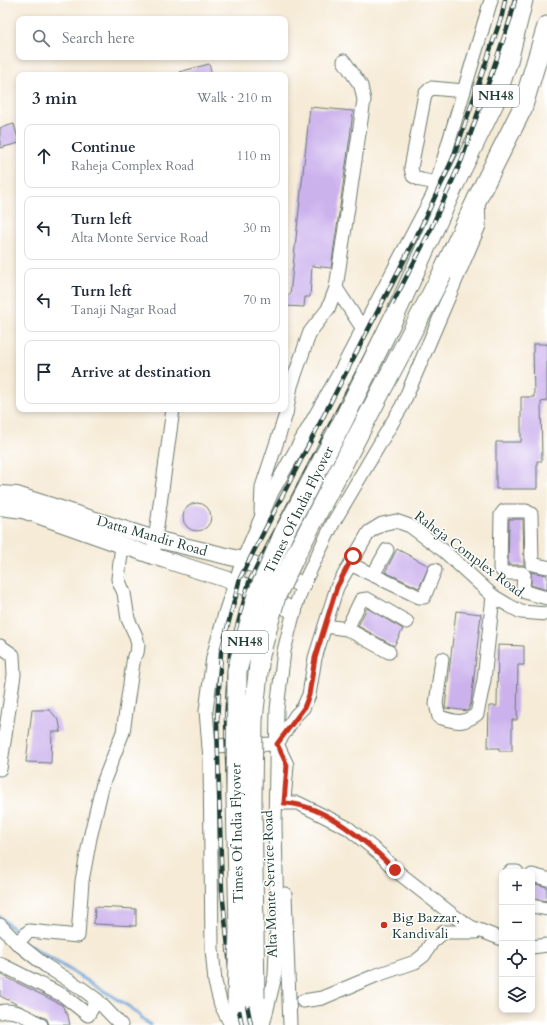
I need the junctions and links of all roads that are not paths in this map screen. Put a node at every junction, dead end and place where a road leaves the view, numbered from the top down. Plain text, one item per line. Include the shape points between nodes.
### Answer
1 (491, 0) edge
2 (523, 0) edge
3 (547, 26) edge
4 (344, 61) dead end
5 (464, 91) junction
6 (441, 188) junction
7 (478, 197) junction
8 (336, 288) junction
9 (363, 329) junction
10 (288, 400) edge
11 (173, 412) edge
12 (286, 412) edge
13 (0, 494) edge
14 (0, 507) edge
15 (261, 517) junction
16 (155, 539) junction
17 (122, 545) junction
18 (387, 550) dead end
19 (153, 556) junction
20 (243, 560) junction
21 (350, 564) junction
22 (532, 564) junction
23 (547, 567) edge
24 (436, 570) dead end
25 (373, 575) junction
26 (524, 575) junction
27 (235, 582) junction
28 (303, 585) junction
29 (494, 596) junction
30 (547, 598) edge
31 (294, 611) junction
32 (547, 614) edge
33 (407, 622) dead end
34 (325, 626) junction
35 (347, 629) junction
36 (0, 646) edge
37 (389, 652) dead end
38 (442, 659) dead end
39 (277, 744) junction
40 (209, 746) junction
41 (0, 769) edge
42 (284, 803) junction
43 (535, 876) edge
44 (547, 879) edge
45 (535, 907) edge
46 (547, 909) edge
47 (484, 932) junction
48 (2, 934) edge
49 (499, 938) edge
50 (18, 943) junction
51 (0, 964) edge
52 (46, 966) junction
53 (38, 983) junction
54 (98, 1000) junction
55 (303, 1001) dead end
56 (0, 1012) edge
57 (88, 1020) edge
58 (41, 1025) edge
59 (121, 1025) edge
60 (231, 1025) edge
61 (237, 1025) edge
62 (256, 1025) edge
63 (263, 1025) edge
64 (290, 1025) edge

1 - 5 street
2 - 6 highway, NH48 via 508,61 494,103
3 - 7 highway, NH48 via 522,109
4 - 8 street via 361,86 364,100
5 - 6 street
5 - 6 street via 430,88 425,94 411,168 413,176
6 - 9 street
6 - 61 highway, Times Of India Flyover / NH48, bridge via 418,264 341,425 284,532 258,595 237,671
7 - 28 street via 479,226 402,406 333,522
7 - 62 highway, Times Of India Flyover / NH48, bridge via 442,274 295,556 276,596 260,655 253,720 252,800
8 - 9 street
8 - 10 street via 328,309 310,332 290,386
9 - 15 street via 272,492
11 - 16 street
12 - 15 street via 262,487
13 - 16 main road, Datta Mandir Road via 17,495
14 - 17 main road, Datta Mandir Road via 23,510
15 - 20 street
16 - 19 street
16 - 20 main road, Datta Mandir Road
17 - 19 main road, Datta Mandir Road
17 - 50 street via 118,579 124,593 128,619 138,645 134,656 123,732 103,784 90,838 82,881 78,936 29,930
18 - 25 street
19 - 27 main road, Datta Mandir Road
20 - 27 street
20 - 28 main road, Datta Mandir Road
21 - 25 street
21 - 29 street, Raheja Complex Road via 369,532 382,524 396,521 410,526 444,552
21 - 34 street, Raheja Complex Road via 337,587
22 - 23 street
22 - 26 street
22 - 26 street via 531,514 526,511 504,511 501,515 500,568 504,573
24 - 25 street via 424,597
26 - 30 street via 525,592
27 - 31 main road, Datta Mandir Road
27 - 40 street via 213,657 206,711
28 - 31 street
29 - 32 street, Raheja Complex Road via 521,612
29 - 38 street via 484,680 477,714 467,721 456,722 439,717 436,704
31 - 39 street via 284,651 277,709
33 - 35 street via 367,599 361,600
34 - 35 street
34 - 39 street, Raheja Complex Road via 304,708
35 - 37 street
36 - 41 street via 13,654 14,675
39 - 40 street
39 - 42 street, Alta Monte Service Road via 287,765
39 - 63 street via 275,976
40 - 60 street via 212,949 215,982 221,1005
42 - 47 street via 298,803 348,828 395,870 454,916
42 - 64 street, Alta Monte Service Road via 283,844
43 - 44 street
45 - 46 street
47 - 49 street
47 - 55 street via 444,932 415,962 322,998
48 - 50 street
50 - 52 street
51 - 53 street
52 - 53 street
52 - 54 street
53 - 57 street via 64,996
54 - 57 street
54 - 59 street
56 - 58 street via 17,1013

